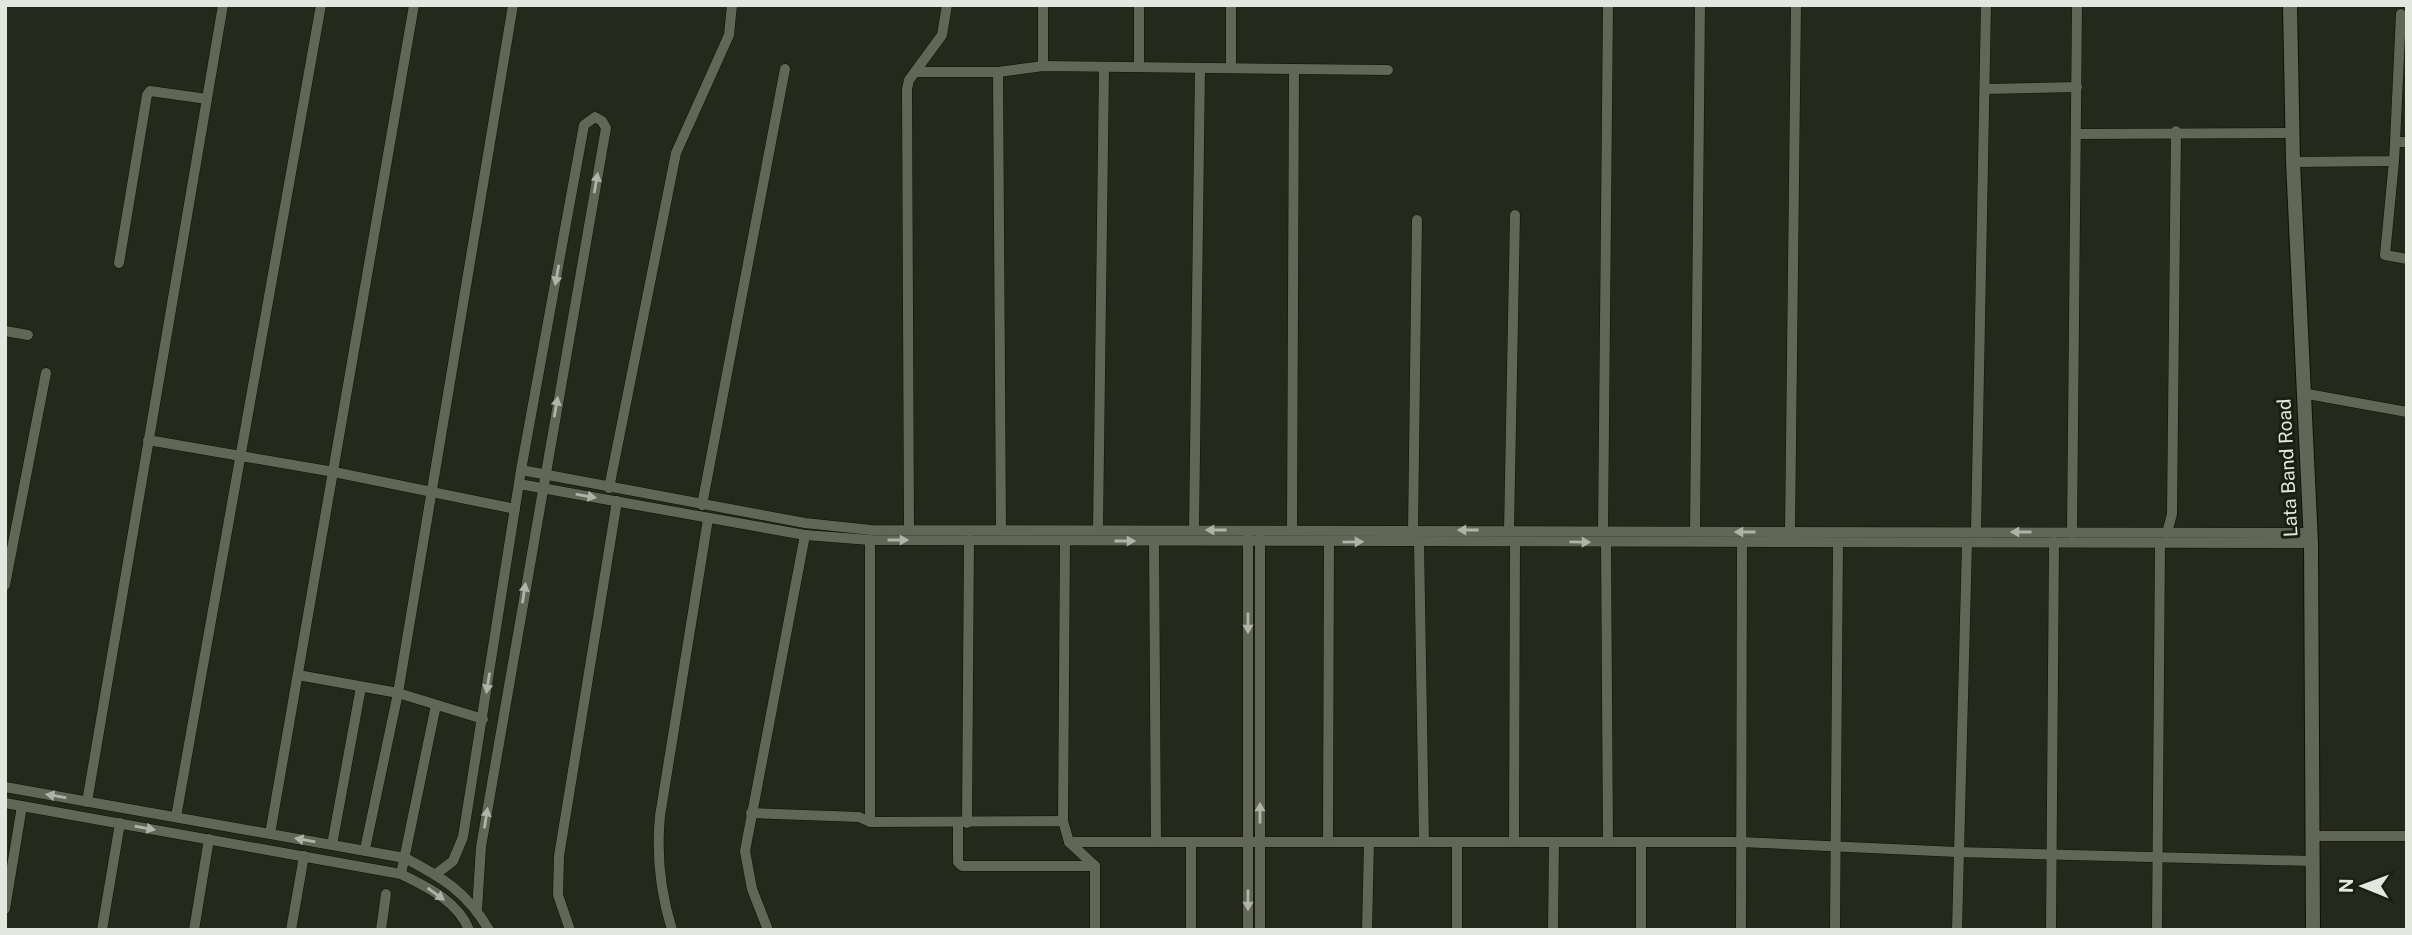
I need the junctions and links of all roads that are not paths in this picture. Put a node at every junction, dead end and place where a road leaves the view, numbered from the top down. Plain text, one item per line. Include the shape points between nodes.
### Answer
1 (223, 5) edge
2 (321, 5) edge
3 (414, 5) edge
4 (513, 5) edge
5 (732, 5) edge
6 (947, 5) edge
7 (1043, 5) edge
8 (1139, 5) edge
9 (1231, 5) edge
10 (1608, 5) edge
11 (1700, 5) edge
12 (1796, 5) edge
13 (1986, 5) edge
14 (2077, 5) edge
15 (2290, 5) edge
16 (2401, 13) dead end
17 (1043, 66) junction
18 (1104, 67) junction
19 (1139, 67) junction
20 (1200, 68) junction
21 (1231, 68) junction
22 (785, 69) dead end
23 (1294, 69) junction
24 (1388, 71) dead end
25 (915, 72) junction
26 (998, 72) junction
27 (2077, 87) junction
28 (1986, 89) junction
29 (207, 99) junction
30 (2176, 131) junction
31 (2292, 133) junction
32 (2078, 134) junction
33 (2395, 142) junction
34 (2407, 142) edge
35 (2395, 161) junction
36 (2293, 162) junction
37 (1515, 215) dead end
38 (1417, 220) dead end
39 (2407, 259) edge
40 (118, 263) dead end
41 (5, 331) edge
42 (28, 335) dead end
43 (46, 373) dead end
44 (2302, 393) junction
45 (2407, 412) edge
46 (148, 440) junction
47 (242, 456) junction
48 (521, 470) junction
49 (334, 471) junction
50 (543, 474) junction
51 (519, 484) junction
52 (541, 488) junction
53 (609, 488) junction
54 (432, 490) junction
55 (617, 502) junction
56 (702, 505) junction
57 (515, 509) junction
58 (708, 519) junction
59 (909, 529) junction
60 (1001, 529) junction
61 (1098, 530) junction
62 (1194, 530) junction
63 (1248, 530) junction
64 (1260, 530) junction
65 (1292, 530) junction
66 (1509, 530) junction
67 (1603, 530) junction
68 (825, 531) junction
69 (1413, 531) junction
70 (1695, 531) junction
71 (1790, 531) junction
72 (1882, 531) junction
73 (1976, 532) junction
74 (2072, 533) junction
75 (2167, 533) junction
76 (805, 535) junction
77 (2310, 538) junction
78 (870, 540) junction
79 (968, 540) junction
80 (1065, 541) junction
81 (1154, 541) junction
82 (1248, 542) junction
83 (1261, 542) junction
84 (1329, 542) junction
85 (1419, 542) junction
86 (1515, 542) junction
87 (1606, 542) junction
88 (2054, 542) junction
89 (1742, 543) junction
90 (1838, 543) junction
91 (1882, 543) junction
92 (1967, 543) junction
93 (2160, 543) junction
94 (5, 586) edge
95 (298, 676) junction
96 (361, 687) junction
97 (398, 693) junction
98 (436, 705) junction
99 (483, 719) junction
100 (5, 787) edge
101 (87, 802) junction
102 (5, 803) edge
103 (22, 806) junction
104 (751, 813) junction
105 (176, 817) junction
106 (1063, 821) junction
107 (870, 822) junction
108 (963, 823) junction
109 (120, 824) junction
110 (270, 834) junction
111 (2311, 836) junction
112 (2407, 836) edge
113 (209, 839) junction
114 (1069, 842) junction
115 (1156, 842) junction
116 (1191, 842) junction
117 (1248, 842) junction
118 (1260, 842) junction
119 (1328, 842) junction
120 (1369, 842) junction
121 (1424, 842) junction
122 (1457, 842) junction
123 (1514, 842) junction
124 (1554, 842) junction
125 (1608, 842) junction
126 (1641, 842) junction
127 (1741, 842) junction
128 (332, 845) junction
129 (1835, 845) junction
130 (365, 849) junction
131 (1957, 852) junction
132 (2050, 854) junction
133 (304, 856) junction
134 (2156, 856) junction
135 (405, 859) junction
136 (2311, 861) junction
137 (1095, 866) junction
138 (401, 874) junction
139 (436, 874) junction
140 (386, 894) dead end
141 (5, 909) edge
142 (477, 910) junction
143 (102, 930) edge
144 (194, 930) edge
145 (291, 930) edge
146 (381, 930) edge
147 (469, 930) edge
148 (489, 930) edge
149 (570, 930) edge
150 (672, 930) edge
151 (768, 930) edge
152 (1095, 930) edge
153 (1191, 930) edge
154 (1248, 930) edge
155 (1260, 930) edge
156 (1367, 930) edge
157 (1457, 930) edge
158 (1553, 930) edge
159 (1641, 930) edge
160 (1741, 930) edge
161 (1835, 930) edge
162 (1957, 930) edge
163 (2051, 930) edge
164 (2157, 930) edge
165 (2312, 930) edge

1 - 29 street
2 - 47 street
3 - 49 street
4 - 54 street
5 - 53 street via 729,35 676,153
6 - 25 street via 942,35
7 - 17 street
8 - 19 street
9 - 21 street
10 - 67 street
11 - 70 street
12 - 71 street
13 - 28 street
14 - 27 street
15 - 31 main road, Lata Band Road
16 - 33 street
17 - 18 street
17 - 26 street
18 - 19 street
18 - 61 street
19 - 20 street
20 - 21 street
20 - 62 street
21 - 23 street
22 - 56 street
23 - 24 street
23 - 65 street
25 - 26 street
25 - 59 street via 907,89
26 - 60 street
27 - 28 street
27 - 32 street
28 - 73 street
29 - 40 street via 150,91 147,95
29 - 46 street
30 - 31 street
30 - 32 street
30 - 75 street via 2172,514
31 - 36 main road, Lata Band Road
32 - 74 street
33 - 34 street
33 - 35 street
35 - 36 street
35 - 39 street via 2385,255
36 - 44 main road, Lata Band Road
37 - 66 street
38 - 69 street
41 - 42 street
43 - 94 street
44 - 45 street
44 - 77 main road, Lata Band Road
46 - 47 street
46 - 101 street
47 - 49 street
47 - 105 street
48 - 50 street
50 -> 48 street via 606,128 595,117 584,125
48 - 51 street
49 - 54 street
49 - 95 street
50 - 52 street
50 - 53 street
51 - 52 street
51 - 57 street
52 -> 55 street
142 -> 52 street via 481,847
53 - 56 street
54 - 57 street
54 - 97 street
55 - 58 street
55 - 149 street via 559,856 558,895
56 - 68 street
57 -> 99 street
58 - 76 street
58 - 150 street via 657,846 661,892
59 - 60 street
59 - 68 street
60 - 61 street
61 - 62 street
63 -> 62 street
63 - 64 street
63 - 82 street
64 - 65 street
64 - 83 street
65 - 69 street
66 - 67 street
66 -> 69 street
67 - 70 street
68 - 76 street
68 - 78 street
71 -> 70 street
71 - 72 street
72 - 73 street
72 - 91 street
74 -> 73 street
74 - 75 street
75 - 77 street
76 - 104 street
77 - 93 street
77 - 111 main road, Lata Band Road
78 -> 79 street
78 - 107 street
79 - 80 street
79 - 108 street
80 -> 81 street
80 - 106 street
81 - 82 street
81 - 115 street
82 - 83 street
82 -> 117 street
83 - 84 street
118 -> 83 street
84 -> 85 street
84 - 119 street
85 - 86 street
85 - 121 street
86 -> 87 street
86 - 123 street
87 - 89 street
87 - 125 street
88 - 92 street
88 - 93 street
88 - 132 street
89 - 90 street
89 - 127 street
90 - 91 street
90 - 129 street
91 - 92 street
92 - 131 street
93 - 134 street
95 - 96 street
95 - 110 street
96 - 97 street
96 - 128 street
97 - 98 street
97 - 130 street
98 - 99 street
98 - 135 street
99 - 139 street via 460,846 453,861
101 -> 100 street
101 - 105 street
102 - 103 street
103 - 109 street
103 - 141 street
104 - 107 street via 859,817
104 - 151 street via 745,851 751,888
105 - 110 street
106 - 108 street
106 - 114 street
107 - 108 street
108 - 137 street via 958,862 962,866
109 -> 113 street
109 - 143 street
128 -> 110 street
111 - 112 street
111 - 136 main road, Lata Band Road
113 - 133 street
113 - 144 street
114 - 115 street
114 - 137 street
115 - 116 street
116 - 117 street
116 - 153 street
117 - 118 street
117 -> 154 street
118 - 119 street
118 - 155 street
119 - 120 street
120 - 121 street
120 - 156 street
121 - 122 street
122 - 123 street
122 - 157 street
123 - 124 street
124 - 125 street
124 - 158 street
125 - 126 street
126 - 127 street
126 - 159 street
127 - 129 street
127 - 160 street
128 - 130 street
129 - 131 street
129 - 161 street
130 - 135 street
131 - 132 street
131 - 162 street
132 - 134 street
132 - 163 street
133 - 138 street
133 - 145 street
134 - 136 street
134 - 164 street
135 - 138 street
135 - 139 street
136 - 165 main road, Lata Band Road
137 - 152 street
138 -> 147 street via 438,892
139 - 142 street
140 - 146 street
142 - 148 street

